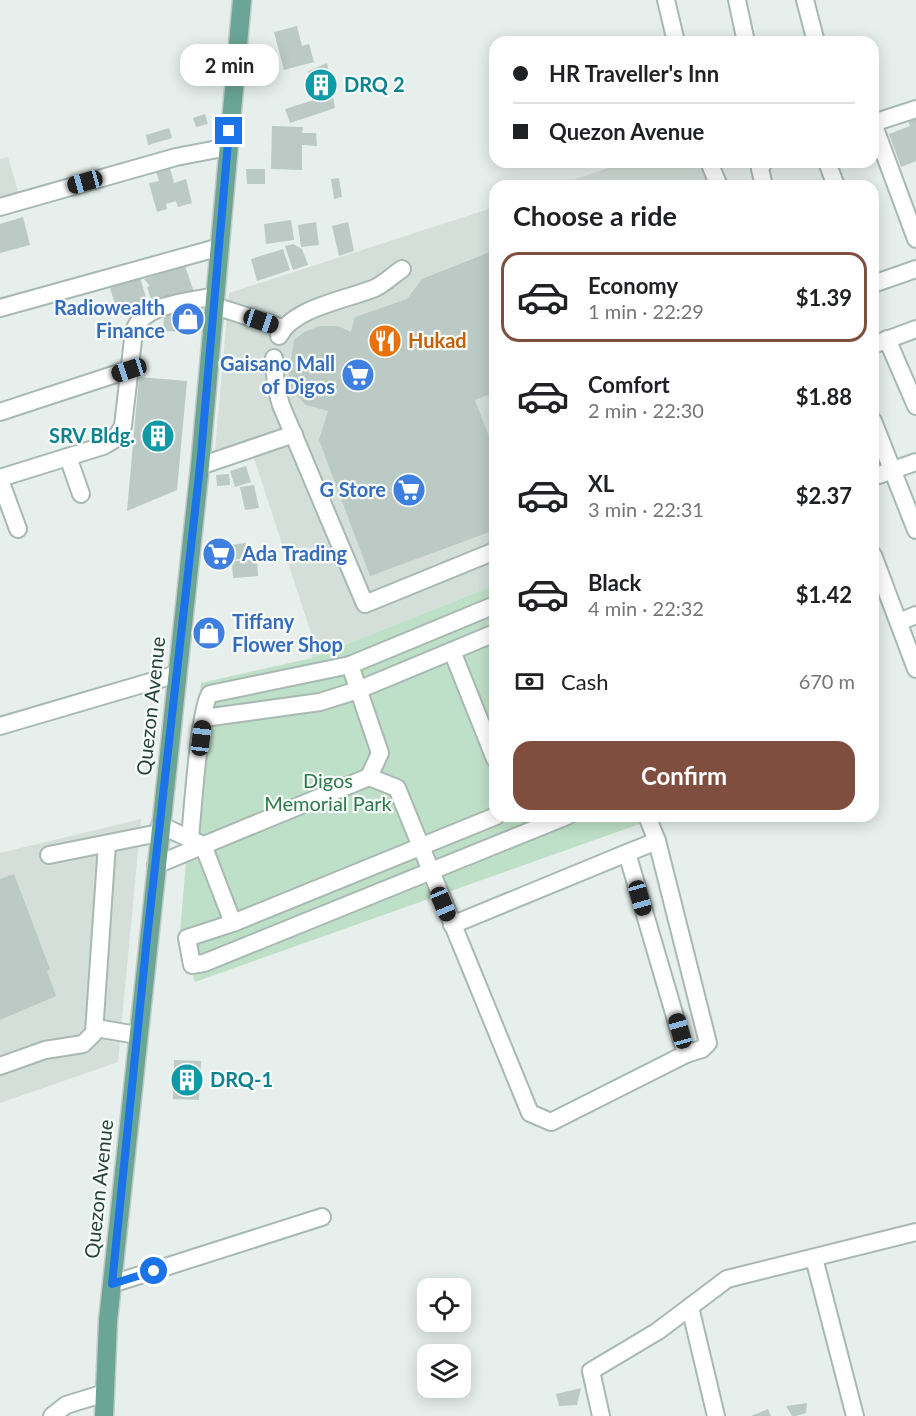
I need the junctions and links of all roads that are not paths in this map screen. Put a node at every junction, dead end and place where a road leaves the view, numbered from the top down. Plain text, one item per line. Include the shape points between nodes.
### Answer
1 (242, 0) edge
2 (666, 0) edge
3 (737, 0) edge
4 (805, 0) edge
5 (675, 36) edge
6 (745, 36) edge
7 (814, 36) edge
8 (916, 109) edge
9 (879, 121) edge
10 (879, 137) edge
11 (228, 147) junction
12 (0, 207) edge
13 (912, 213) edge
14 (916, 239) edge
15 (220, 247) junction
16 (402, 269) dead end
17 (916, 269) edge
18 (879, 282) edge
19 (215, 301) junction
20 (0, 308) edge
21 (916, 329) edge
22 (880, 342) edge
23 (273, 358) dead end
24 (129, 370) junction
25 (916, 406) edge
26 (0, 412) edge
27 (294, 434) junction
28 (879, 436) edge
29 (68, 457) junction
30 (916, 462) edge
31 (200, 466) junction
32 (892, 470) junction
33 (879, 475) edge
34 (0, 479) edge
35 (81, 494) dead end
36 (18, 529) dead end
37 (916, 530) edge
38 (489, 553) edge
39 (879, 570) edge
40 (489, 607) edge
41 (916, 615) edge
42 (899, 621) junction
43 (489, 636) edge
44 (452, 651) junction
45 (350, 665) junction
46 (916, 669) edge
47 (177, 674) junction
48 (358, 690) junction
49 (204, 718) junction
50 (3, 723) edge
51 (489, 744) edge
52 (380, 753) junction
53 (369, 777) junction
54 (397, 788) junction
55 (489, 819) edge
56 (552, 822) edge
57 (649, 822) edge
58 (160, 829) junction
59 (657, 841) junction
60 (196, 842) junction
61 (107, 844) junction
62 (420, 847) junction
63 (627, 853) junction
64 (49, 855) dead end
65 (156, 865) junction
66 (429, 871) junction
67 (233, 923) junction
68 (452, 925) junction
69 (96, 1028) junction
70 (137, 1035) junction
71 (686, 1054) junction
72 (0, 1066) edge
73 (322, 1217) dead end
74 (916, 1232) edge
75 (814, 1258) junction
76 (112, 1284) junction
77 (690, 1307) junction
78 (105, 1393) junction
79 (52, 1416) edge
80 (104, 1416) edge
81 (601, 1416) edge
82 (716, 1416) edge
83 (855, 1416) edge

1 - 11 main road, Quezon Avenue
2 - 5 street
3 - 6 street
4 - 7 street
8 - 9 street
10 - 13 street
11 - 12 street via 176,157
11 - 15 main road, Quezon Avenue
13 - 14 street
15 - 19 main road, Quezon Avenue
15 - 20 street
16 - 19 street via 376,287 295,318 281,332
17 - 18 street
19 - 24 street via 162,308 139,321
19 - 31 main road, Quezon Avenue
21 - 22 street
22 - 25 street
23 - 27 street via 276,387
24 - 26 street
24 - 29 street via 123,426 118,436 103,446
27 - 31 street
27 - 38 street via 365,604
28 - 32 street
29 - 34 street
29 - 35 street
30 - 32 street
31 - 47 main road, Quezon Avenue
32 - 33 street
32 - 37 street
34 - 36 street
39 - 42 street
40 - 45 street
41 - 42 street
42 - 46 street
43 - 44 street
44 - 48 street
44 - 51 street
45 - 48 street
45 - 49 street via 210,694
47 - 50 street
47 - 58 main road, Quezon Avenue
48 - 49 street via 320,702
48 - 52 street
49 - 60 street
52 - 53 street
52 - 54 street
53 - 54 street
53 - 60 street
54 - 62 street
55 - 62 street
56 - 66 street
57 - 59 street
58 - 60 street
58 - 61 street
58 - 65 main road, Quezon Avenue
59 - 63 street
59 - 71 street via 708,1043
60 - 65 street
60 - 67 street
61 - 64 street
61 - 69 street
62 - 66 street
62 - 67 street
63 - 68 street
63 - 71 street
65 - 70 main road, Quezon Avenue
66 - 67 street via 192,965 187,938
66 - 68 street
68 - 71 street via 530,1113 551,1122
69 - 70 street
69 - 72 street via 83,1044 45,1050
70 - 76 main road, Quezon Avenue
73 - 76 street
74 - 75 street
75 - 77 street via 727,1280
75 - 83 street
76 - 78 main road, Quezon Avenue
77 - 81 street via 591,1371
77 - 82 street
78 - 79 street via 66,1405
78 - 80 main road, Quezon Avenue

